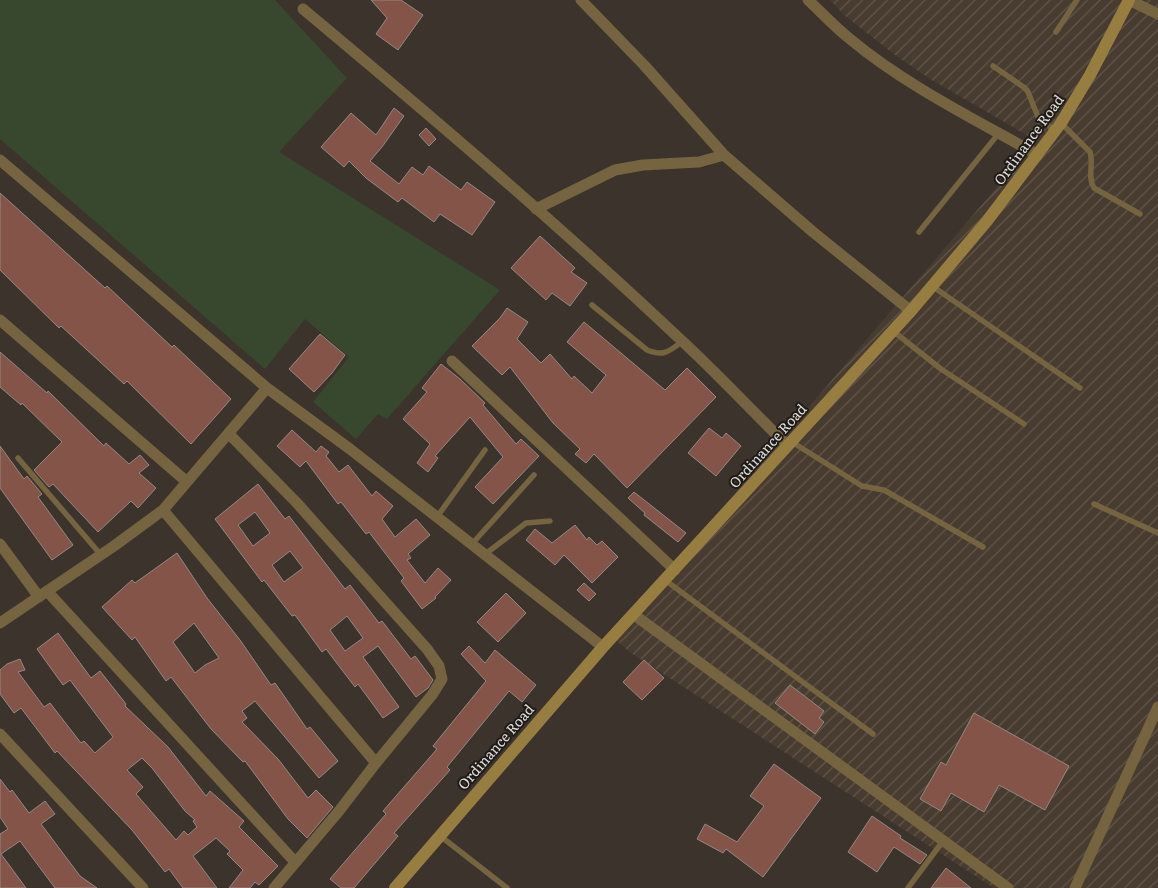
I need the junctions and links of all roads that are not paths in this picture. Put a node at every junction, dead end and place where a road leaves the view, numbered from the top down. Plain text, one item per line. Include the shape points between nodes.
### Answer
1 (581, 0) edge
2 (808, 0) edge
3 (1077, 0) edge
4 (1129, 0) edge
5 (304, 8) dead end
6 (1158, 14) edge
7 (1056, 32) dead end
8 (993, 66) dead end
9 (1059, 128) junction
10 (999, 133) junction
11 (724, 155) junction
12 (1038, 155) junction
13 (0, 160) edge
14 (536, 209) junction
15 (1140, 214) dead end
16 (919, 232) dead end
17 (932, 286) junction
18 (592, 305) dead end
19 (911, 311) junction
20 (0, 320) edge
21 (892, 332) junction
22 (683, 341) junction
23 (452, 361) dead end
24 (267, 388) junction
25 (1080, 388) dead end
26 (1024, 424) dead end
27 (230, 434) junction
28 (790, 444) junction
29 (485, 450) dead end
30 (18, 458) dead end
31 (534, 475) dead end
32 (187, 482) junction
33 (1094, 504) dead end
34 (163, 510) junction
35 (436, 518) junction
36 (550, 521) dead end
37 (1158, 534) edge
38 (0, 544) edge
39 (471, 545) junction
40 (983, 547) dead end
41 (102, 554) junction
42 (484, 556) junction
43 (675, 570) junction
44 (665, 580) junction
45 (43, 594) junction
46 (633, 614) junction
47 (0, 623) edge
48 (602, 647) junction
49 (1158, 707) edge
50 (0, 734) edge
51 (873, 734) dead end
52 (376, 763) junction
53 (439, 835) junction
54 (942, 841) junction
55 (295, 862) junction
56 (401, 886) edge
57 (143, 888) edge
58 (274, 888) edge
59 (507, 888) edge
60 (908, 888) edge
61 (1008, 888) edge
62 (1075, 888) edge

1 - 11 street
2 - 10 street via 850,39 899,74
3 - 7 lane
4 - 6 street
4 - 9 street, Ordinance Road
5 - 14 street
8 - 9 lane via 1025,88 1038,118
9 - 12 street, Ordinance Road
9 - 15 lane via 1090,152 1090,182 1094,188
10 - 12 street
10 - 16 lane
11 - 14 street via 699,162 615,170
11 - 19 street
12 - 17 street, Ordinance Road via 988,221
13 - 24 street
14 - 22 street
17 - 19 street, Ordinance Road
17 - 25 lane
18 - 22 lane via 648,350 658,354
19 - 21 street, Ordinance Road
20 - 32 street
21 - 26 lane via 940,369
21 - 28 street, Ordinance Road
22 - 28 street
23 - 43 street
24 - 27 street
24 - 35 street
27 - 32 street
27 - 52 street via 296,502 439,666 442,679 432,695
28 - 40 lane via 862,486 884,490
28 - 43 street, Ordinance Road
29 - 35 lane
30 - 41 lane
31 - 39 lane
32 - 34 street
33 - 37 lane
34 - 41 street
34 - 52 street
35 - 39 street
36 - 42 lane via 526,523
38 - 45 street
39 - 42 street
41 - 45 street
42 - 48 street
43 - 44 street, Ordinance Road
44 - 46 street, Ordinance Road
44 - 51 lane
45 - 47 street
45 - 55 street
46 - 48 street, Ordinance Road
46 - 54 street
48 - 53 street, Ordinance Road
49 - 62 street
50 - 57 street
52 - 55 street
53 - 56 street, Ordinance Road
53 - 59 lane
54 - 60 lane
54 - 61 street
55 - 58 street

